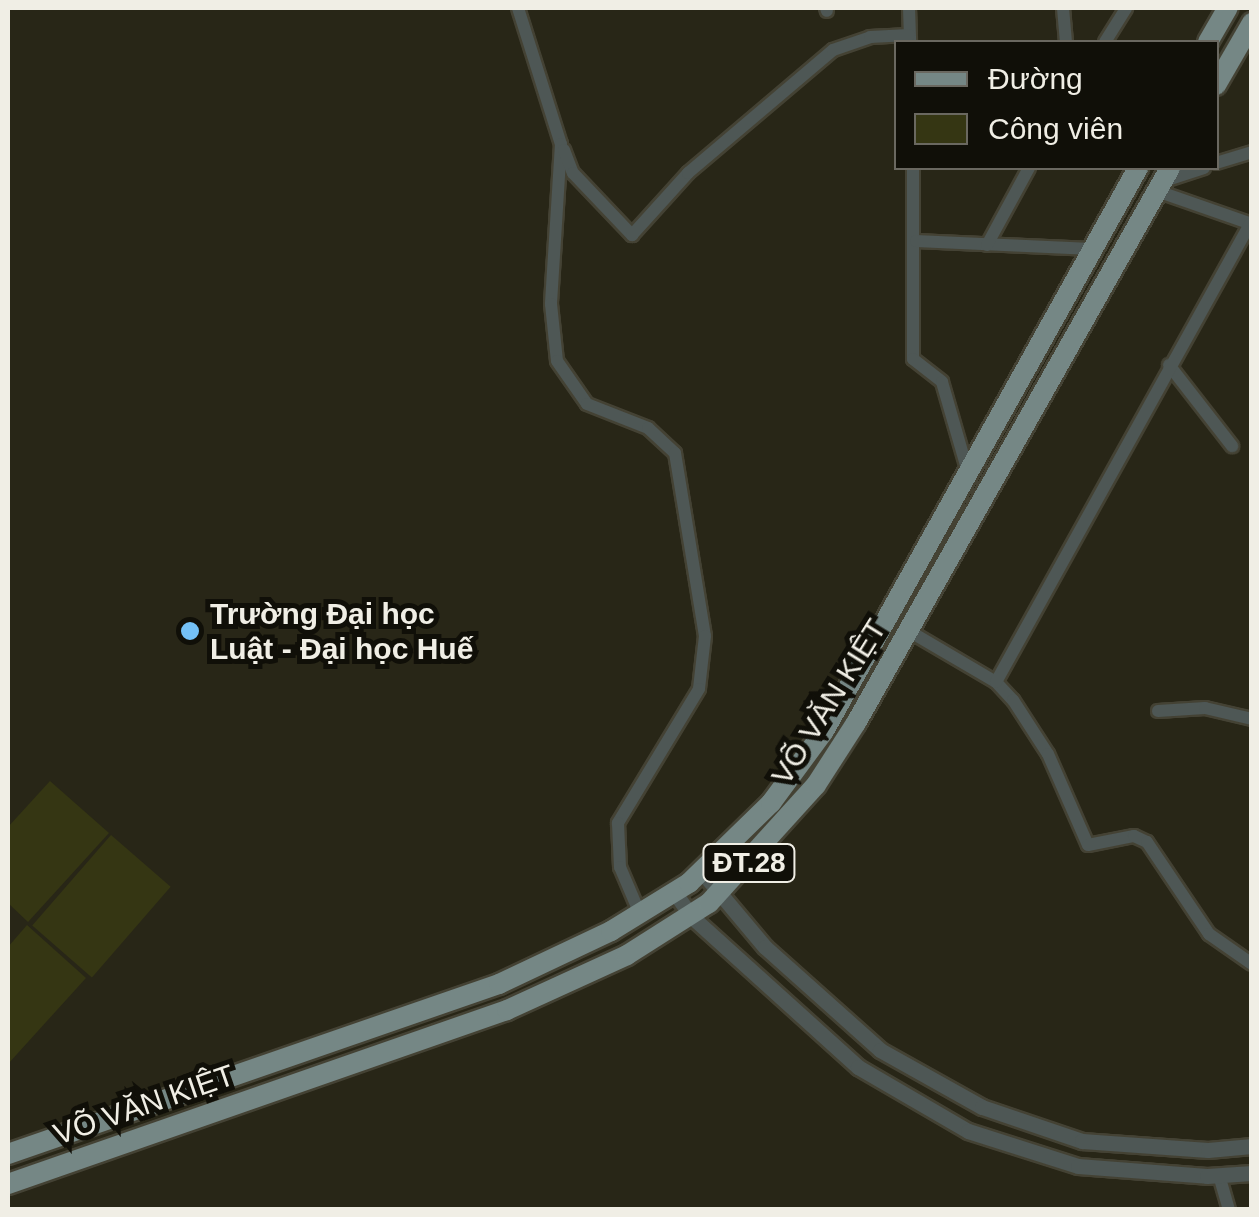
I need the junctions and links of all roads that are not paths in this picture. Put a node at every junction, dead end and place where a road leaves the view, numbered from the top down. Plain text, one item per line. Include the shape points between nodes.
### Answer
1 (518, 8) edge
2 (909, 8) edge
3 (1063, 8) edge
4 (1126, 8) edge
5 (1228, 8) edge
6 (1252, 22) edge
7 (909, 39) edge
8 (1066, 40) edge
9 (1107, 40) edge
10 (1209, 40) edge
11 (1219, 80) edge
12 (561, 144) junction
13 (1252, 152) edge
14 (1219, 163) edge
15 (914, 170) edge
16 (1028, 170) edge
17 (1197, 170) edge
18 (1134, 174) edge
19 (1163, 180) edge
20 (1251, 224) edge
21 (916, 241) junction
22 (987, 244) junction
23 (1092, 250) junction
24 (1117, 262) junction
25 (1169, 365) junction
26 (1232, 446) dead end
27 (968, 472) junction
28 (917, 561) junction
29 (941, 576) junction
30 (909, 631) junction
31 (996, 682) junction
32 (1158, 711) dead end
33 (1252, 719) edge
34 (702, 872) junction
35 (675, 892) junction
36 (718, 894) junction
37 (640, 914) junction
38 (692, 916) junction
39 (1252, 964) edge
40 (208, 1086) junction
41 (217, 1112) junction
42 (1252, 1146) edge
43 (1217, 1150) junction
44 (8, 1154) edge
45 (1252, 1173) edge
46 (1219, 1175) junction
47 (8, 1184) edge
48 (1229, 1210) edge

1 - 12 street
2 - 7 street
3 - 8 street
4 - 9 street
5 - 10 main road
6 - 11 main road
7 - 12 street via 870,37 834,50 688,173 632,235 573,174
12 - 37 street via 550,304 563,378 586,404 648,428 675,454 704,636 699,689 618,823 620,866
13 - 14 street
15 - 21 street
16 - 22 street
17 - 19 street
18 - 19 main road
18 - 23 main road, VÕ VĂN KIỆT / ĐT.28
19 - 20 street
19 - 24 main road, VÕ VĂN KIỆT / ĐT.28
20 - 25 street
21 - 22 street
21 - 27 street via 913,359 942,382
22 - 23 street
23 - 24 main road
23 - 27 main road, VÕ VĂN KIỆT / ĐT.28
24 - 29 main road, VÕ VĂN KIỆT / ĐT.28
25 - 26 street
25 - 31 street
27 - 28 main road, VÕ VĂN KIỆT / ĐT.28
28 - 29 main road
28 - 34 main road, VÕ VĂN KIỆT / ĐT.28 via 800,768
29 - 30 main road, VÕ VĂN KIỆT / ĐT.28
30 - 31 street
30 - 36 main road, VÕ VĂN KIỆT / ĐT.28 via 816,786
31 - 39 street via 1048,754 1088,845 1134,836 1148,842 1210,934
32 - 33 street via 1205,708
34 - 35 main road, VÕ VĂN KIỆT / ĐT.28
34 - 36 street
35 - 37 main road, VÕ VĂN KIỆT / ĐT.28
35 - 38 street
36 - 38 main road, VÕ VĂN KIỆT / ĐT.28
36 - 43 street via 765,947 880,1050 982,1106 1082,1141
37 - 40 main road, VÕ VĂN KIỆT / ĐT.28 via 498,984
38 - 41 main road, VÕ VĂN KIỆT / ĐT.28 via 570,984 507,1010
38 - 46 street via 858,1067 968,1130 1078,1166
40 - 41 main road
40 - 44 main road, VÕ VĂN KIỆT / ĐT.28
41 - 47 main road, VÕ VĂN KIỆT / ĐT.28
42 - 43 street
43 - 46 street
45 - 46 street
46 - 48 street

